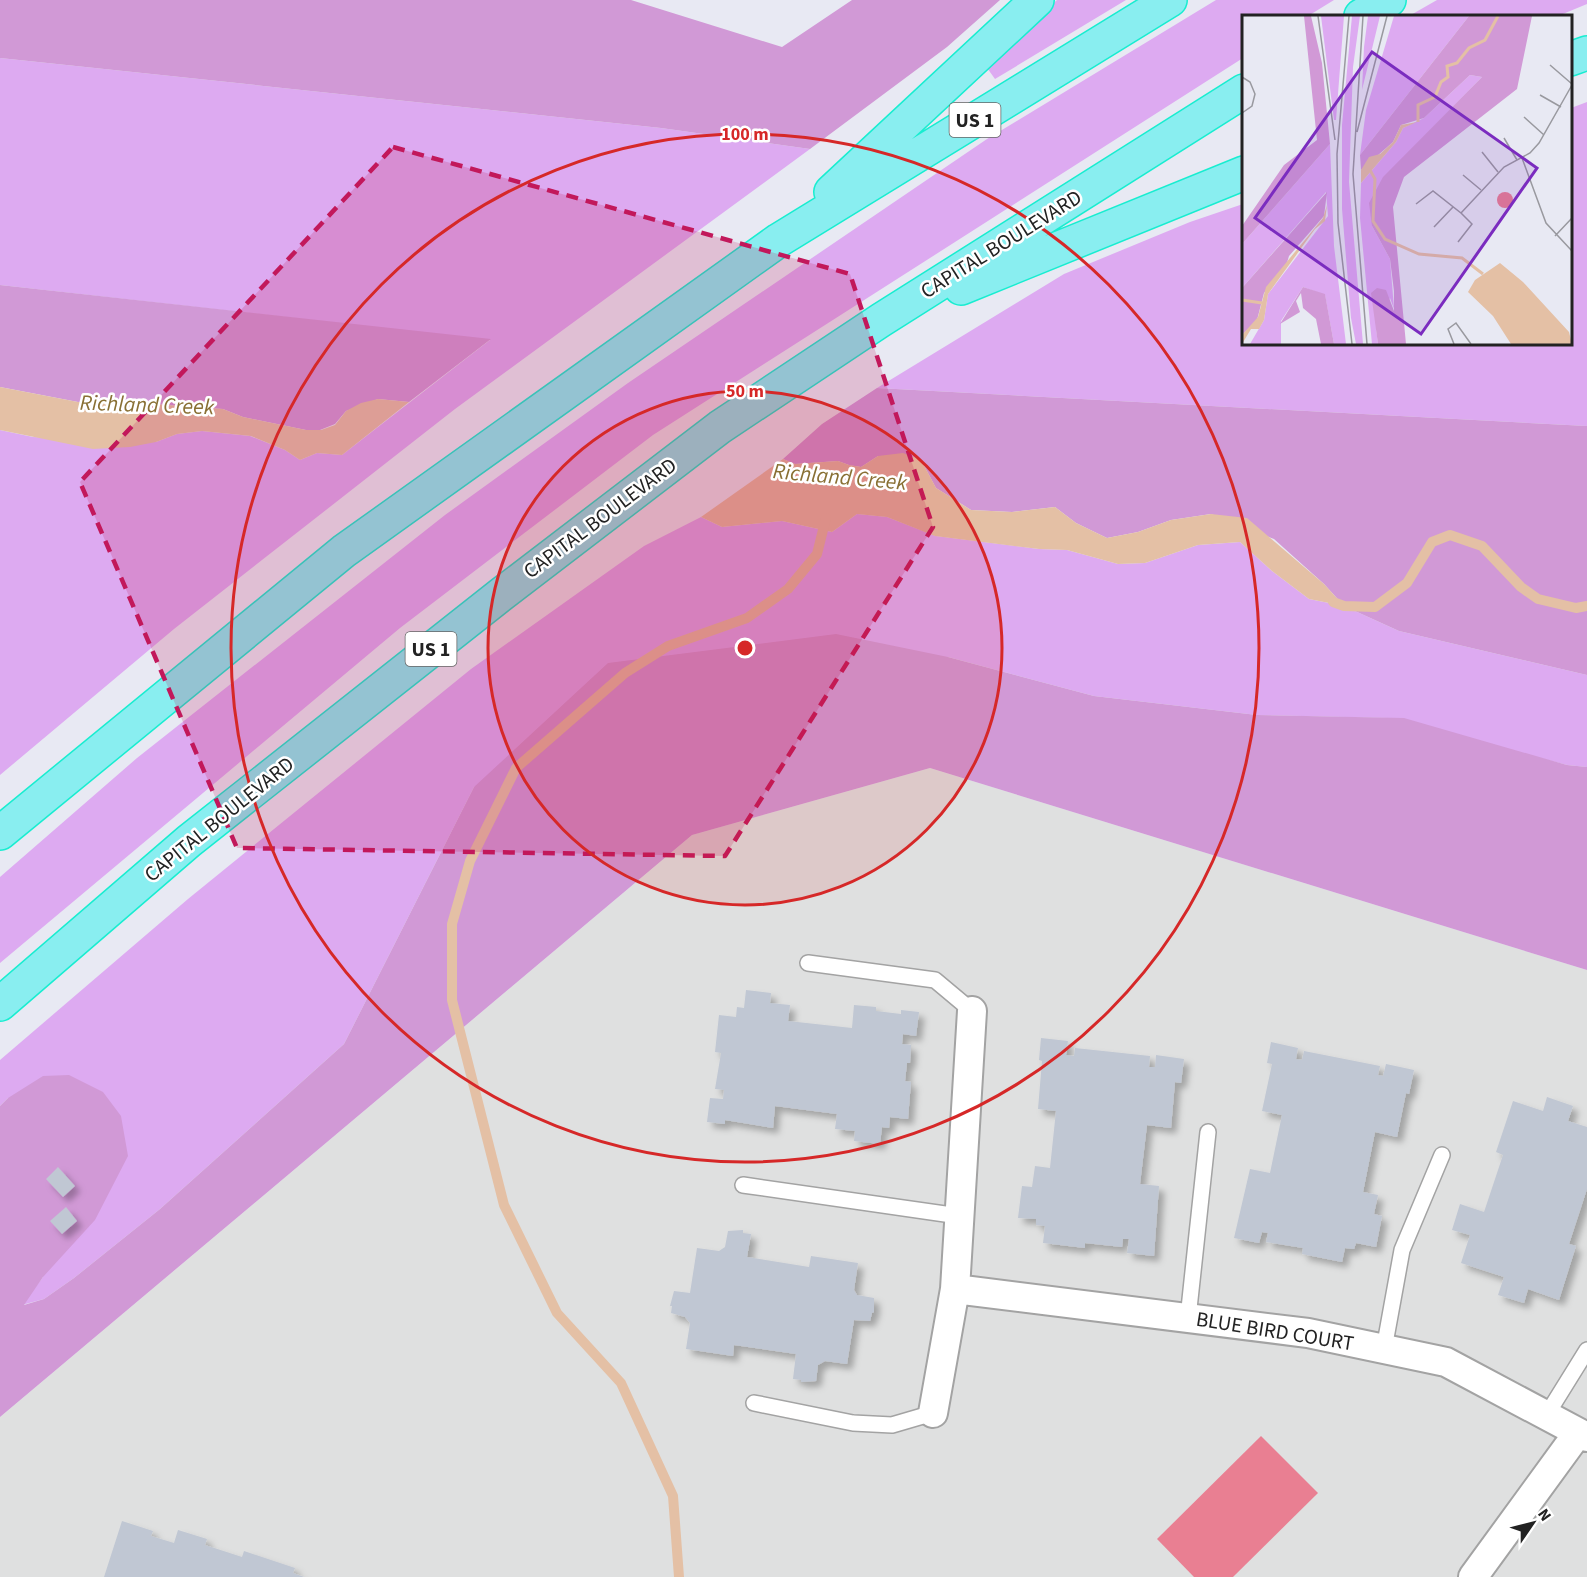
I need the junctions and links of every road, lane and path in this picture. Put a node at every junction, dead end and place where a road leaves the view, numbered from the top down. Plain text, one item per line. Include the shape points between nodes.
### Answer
1 (1037, 0) edge
2 (1170, 0) edge
3 (1389, 0) edge
4 (1363, 15) edge
5 (1587, 52) edge
6 (1572, 58) edge
7 (1242, 92) edge
8 (1242, 174) edge
9 (779, 240) junction
10 (881, 320) junction
11 (0, 832) edge
12 (808, 963) dead end
13 (0, 1004) edge
14 (972, 1011) joint
15 (1208, 1132) dead end
16 (1442, 1155) dead end
17 (744, 1185) dead end
18 (959, 1216) junction
19 (955, 1289) junction
20 (1188, 1318) junction
21 (1384, 1349) junction
22 (1587, 1350) edge
23 (754, 1403) dead end
24 (933, 1413) joint
25 (1546, 1416) junction
26 (1582, 1435) edge
27 (1473, 1577) edge

1 - 9 highway
2 - 9 highway, US 1
3 - 4 highway
5 - 6 highway
7 - 10 highway, CAPITAL BOULEVARD / US 1
8 - 10 highway
9 - 11 highway, US 1 via 344,552
10 - 13 highway, CAPITAL BOULEVARD / US 1 via 720,427 494,600 189,841
12 - 14 lane via 935,980
14 - 18 street
15 - 20 lane
16 - 21 lane via 1402,1250
17 - 18 lane
18 - 19 street
19 - 20 street, BLUE BIRD COURT
19 - 24 street
20 - 21 street, BLUE BIRD COURT via 1308,1333
21 - 25 street, BLUE BIRD COURT via 1446,1362
22 - 25 lane
23 - 24 lane via 892,1425
25 - 26 street, BLUE BIRD COURT
26 - 27 street

